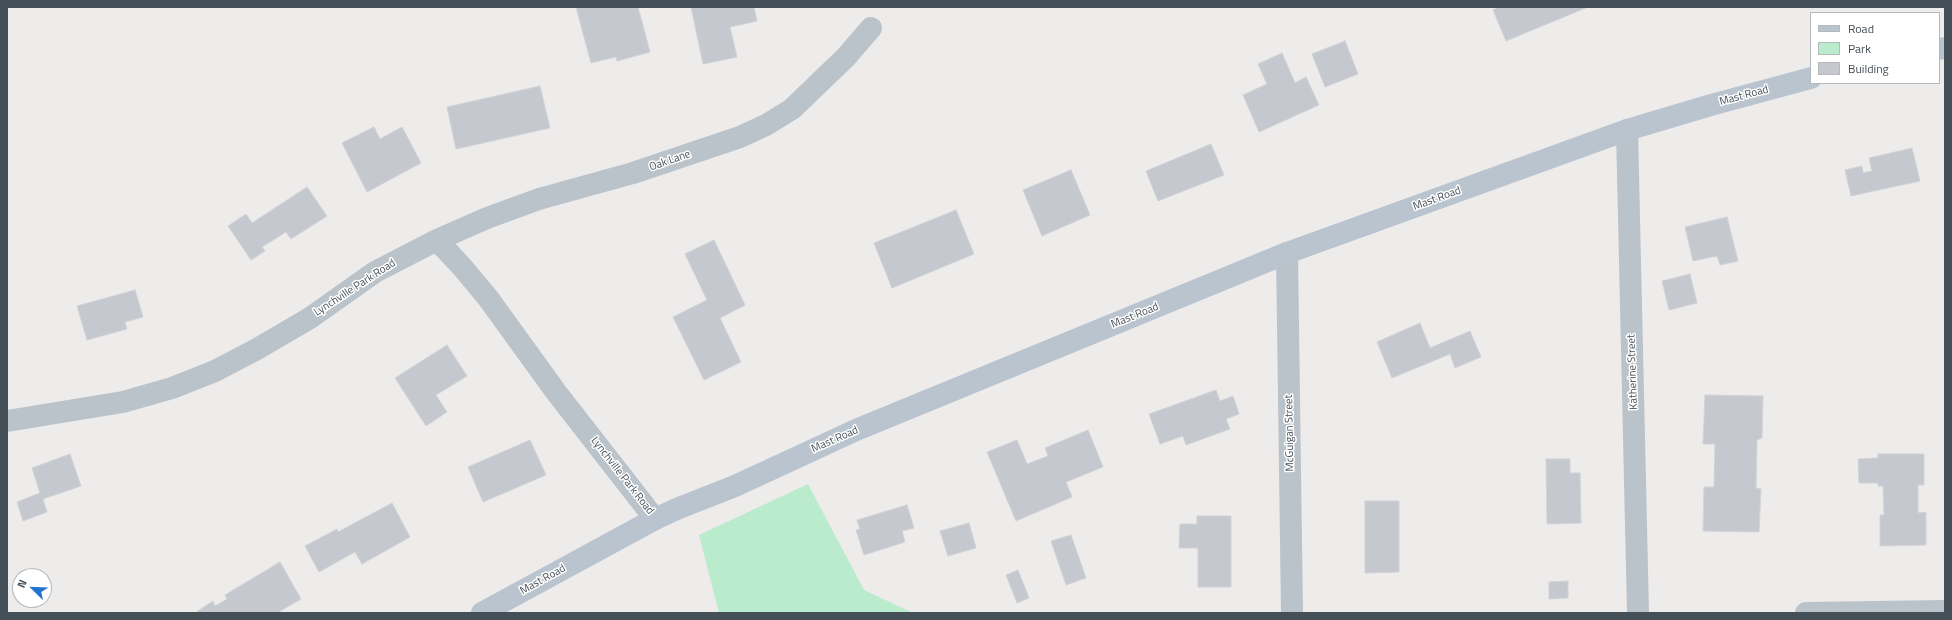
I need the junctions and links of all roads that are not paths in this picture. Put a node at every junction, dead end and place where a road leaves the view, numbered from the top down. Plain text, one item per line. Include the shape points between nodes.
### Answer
1 (871, 28) dead end
2 (1810, 78) edge
3 (1627, 130) junction
4 (437, 240) junction
5 (1287, 253) junction
6 (7, 421) edge
7 (655, 519) junction
8 (1945, 611) edge
9 (486, 612) edge
10 (1292, 613) edge
11 (1638, 613) edge
12 (1806, 613) edge

1 - 4 street, Oak Lane via 792,109 766,125 740,137 633,173 539,199
2 - 3 main road, Mast Road
3 - 5 main road, Mast Road
3 - 11 street, Katherine Street
4 - 6 street, Lynchville Park Road via 375,272 310,318 215,371 172,388 123,402
4 - 7 street, Lynchville Park Road via 488,298 556,392
5 - 7 main road, Mast Road via 856,430 735,486
5 - 10 street, McGuigan Street
7 - 9 main road, Mast Road
8 - 12 street

